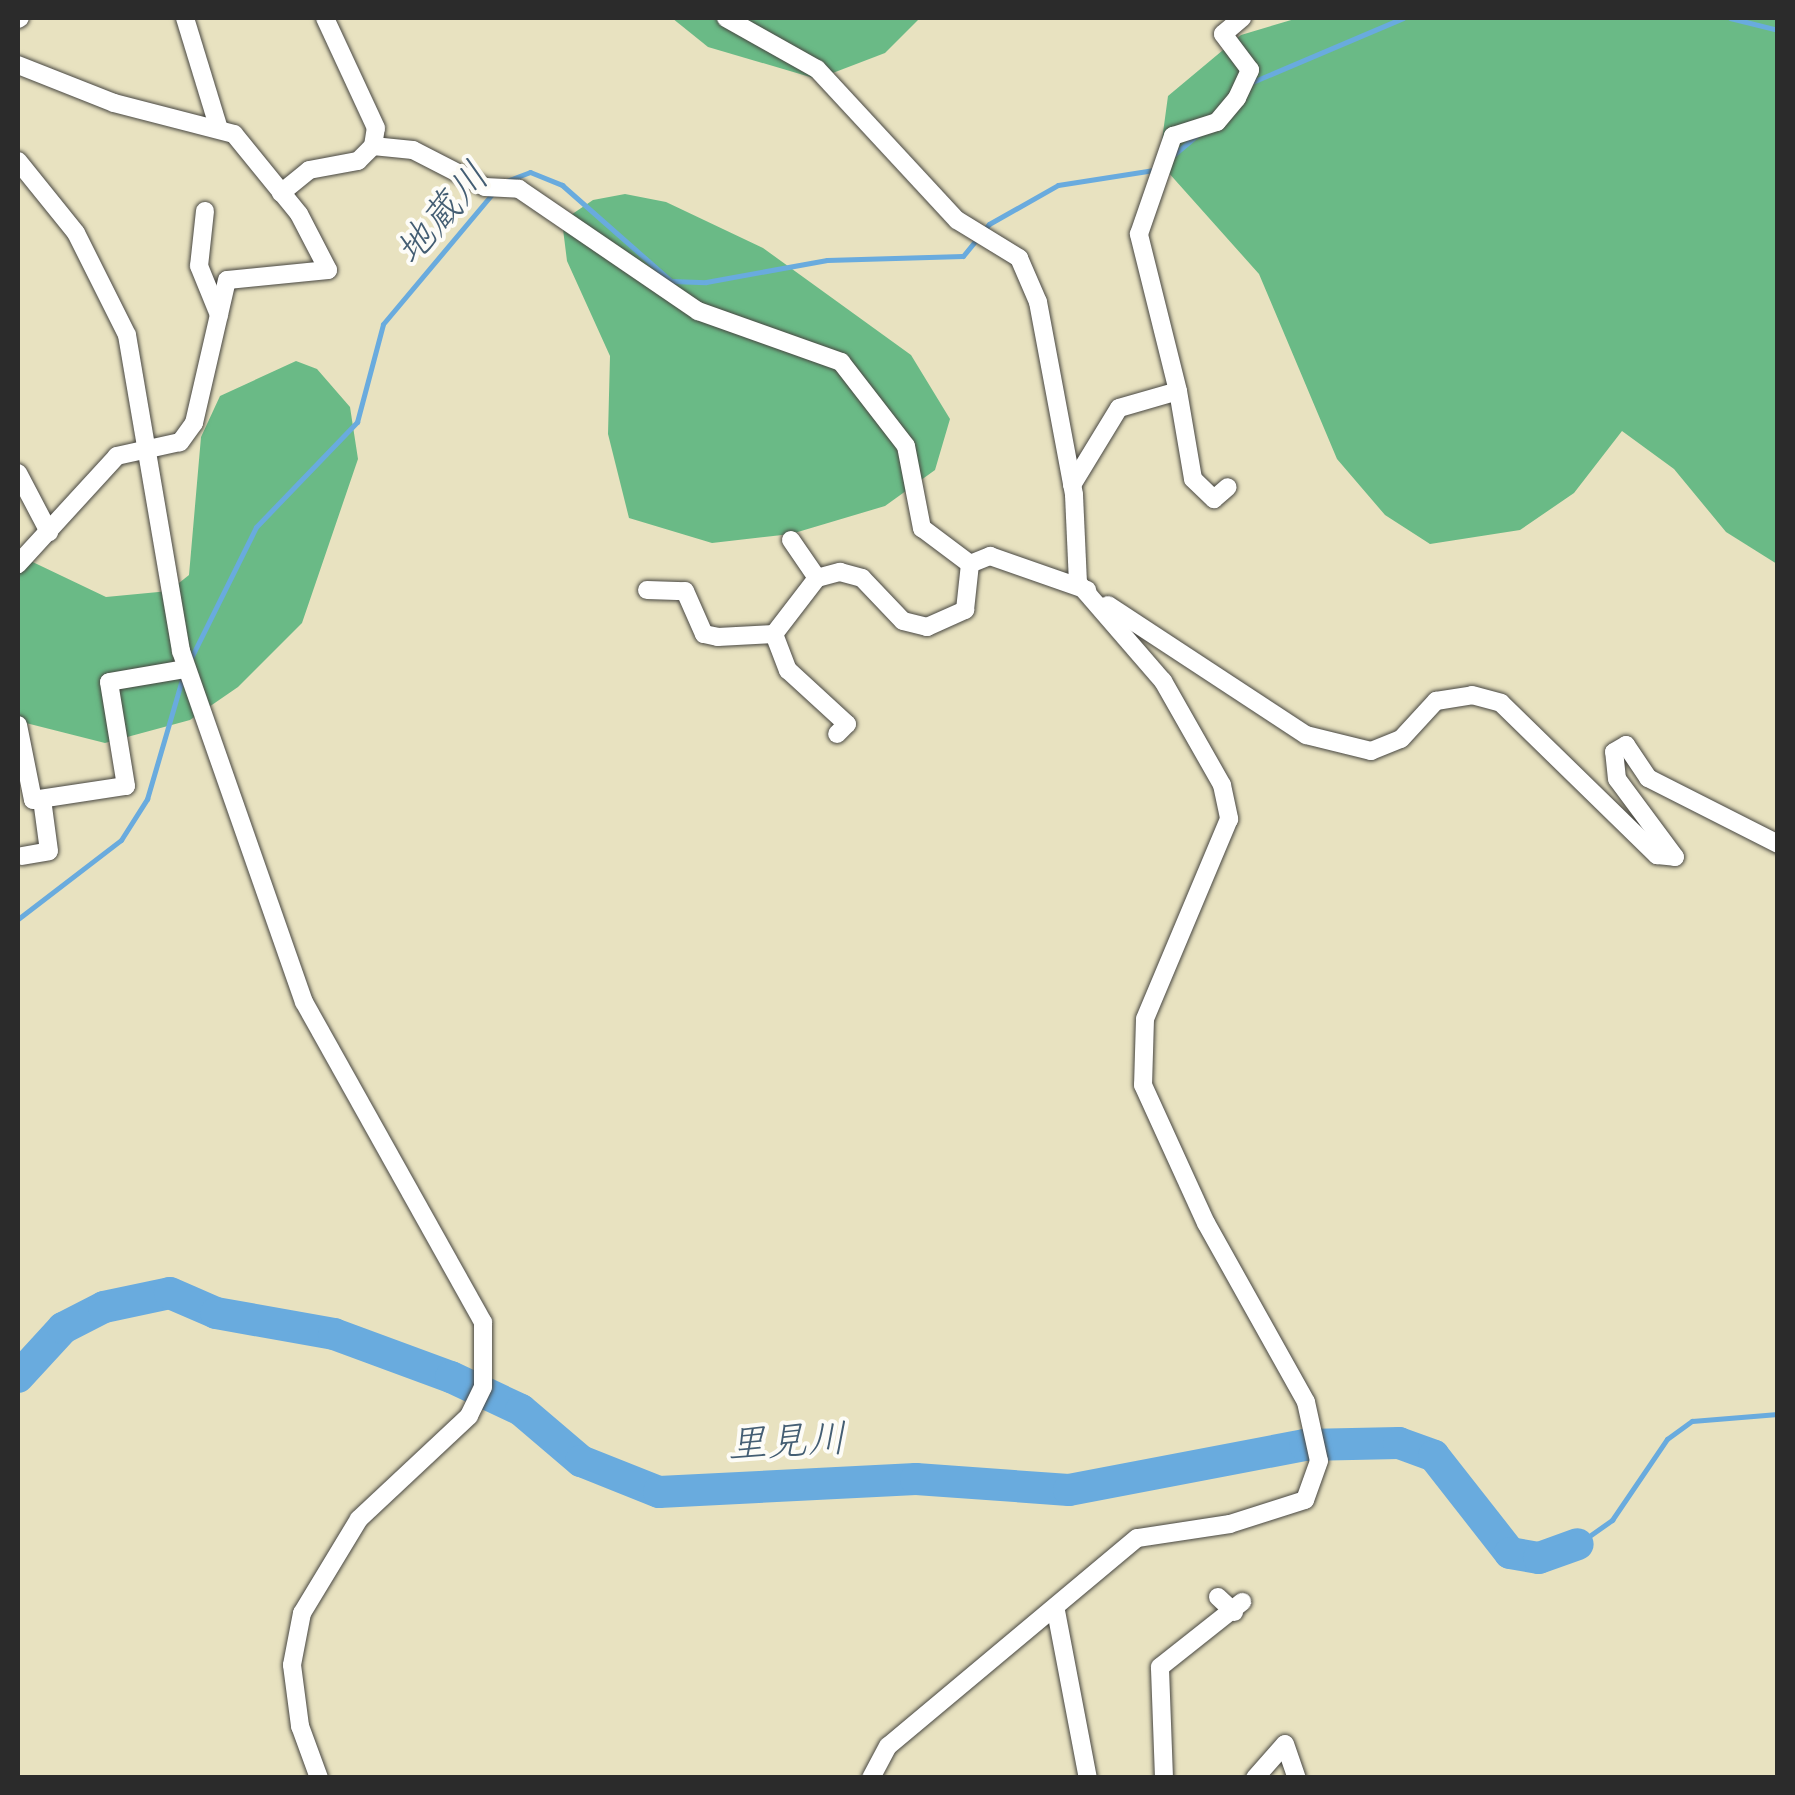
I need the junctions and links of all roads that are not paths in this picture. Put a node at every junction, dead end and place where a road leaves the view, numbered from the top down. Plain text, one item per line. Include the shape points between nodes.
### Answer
1 (185, 18) edge
2 (324, 18) edge
3 (726, 18) edge
4 (1242, 18) edge
5 (18, 64) edge
6 (218, 126) junction
7 (373, 146) junction
8 (18, 161) edge
9 (281, 193) junction
10 (205, 211) dead end
11 (219, 315) junction
12 (1178, 391) junction
13 (150, 448) junction
14 (18, 473) edge
15 (1072, 485) junction
16 (1228, 487) dead end
17 (49, 532) junction
18 (791, 540) dead end
19 (18, 564) edge
20 (970, 564) junction
21 (817, 578) junction
22 (1078, 584) junction
23 (646, 590) dead end
24 (774, 634) junction
25 (186, 669) junction
26 (18, 725) edge
27 (837, 734) dead end
28 (21, 756) edge
29 (42, 799) junction
30 (1778, 844) edge
31 (22, 856) dead end
32 (1218, 1597) dead end
33 (1056, 1611) junction
34 (320, 1778) edge
35 (871, 1778) edge
36 (1088, 1778) edge
37 (1164, 1778) edge
38 (1255, 1778) edge
39 (1297, 1778) edge

1 - 6 street
2 - 7 street via 376,128
3 - 15 street via 816,69 957,220 1019,258 1038,302
4 - 12 street via 1224,34 1250,70 1237,98 1217,122 1173,136 1140,234
5 - 6 street via 114,103
6 - 9 street
7 - 9 street via 358,161 309,170
7 - 20 street via 414,150 485,187 519,189 698,311 841,362 906,446 922,528
8 - 13 street via 100,272 127,335
9 - 11 street via 328,270 227,280
10 - 11 street via 198,266
11 - 13 street via 194,424 180,442
12 - 15 street via 1118,408
12 - 16 street via 1193,479 1214,499
13 - 17 street via 117,456
13 - 25 street
14 - 17 street
15 - 22 street
17 - 19 street
18 - 21 street
20 - 21 street via 965,610 926,627 903,621 862,578
20 - 22 street via 990,556
21 - 24 street
22 - 30 street via 1306,735 1372,751 1400,739 1436,702 1472,695 1500,703 1658,856 1675,857 1617,779 1614,752 1626,744 1648,778
22 - 33 street via 1151,664 1222,785 1229,819 1145,1019 1138,1062 1206,1223 1306,1402 1320,1462 1305,1500 1230,1524 1138,1538
23 - 24 street via 685,590 704,634
24 - 27 street via 788,670 846,724
25 - 29 street via 109,682 126,786
25 - 34 street via 304,1002 464,1280 485,1354 483,1387 469,1416 359,1519 302,1613 292,1665 300,1726
26 - 28 street
28 - 29 street via 33,800
29 - 31 street via 49,850
32 - 37 street via 1238,1607 1160,1667
33 - 35 street via 888,1746
33 - 36 street
38 - 39 street via 1285,1744

